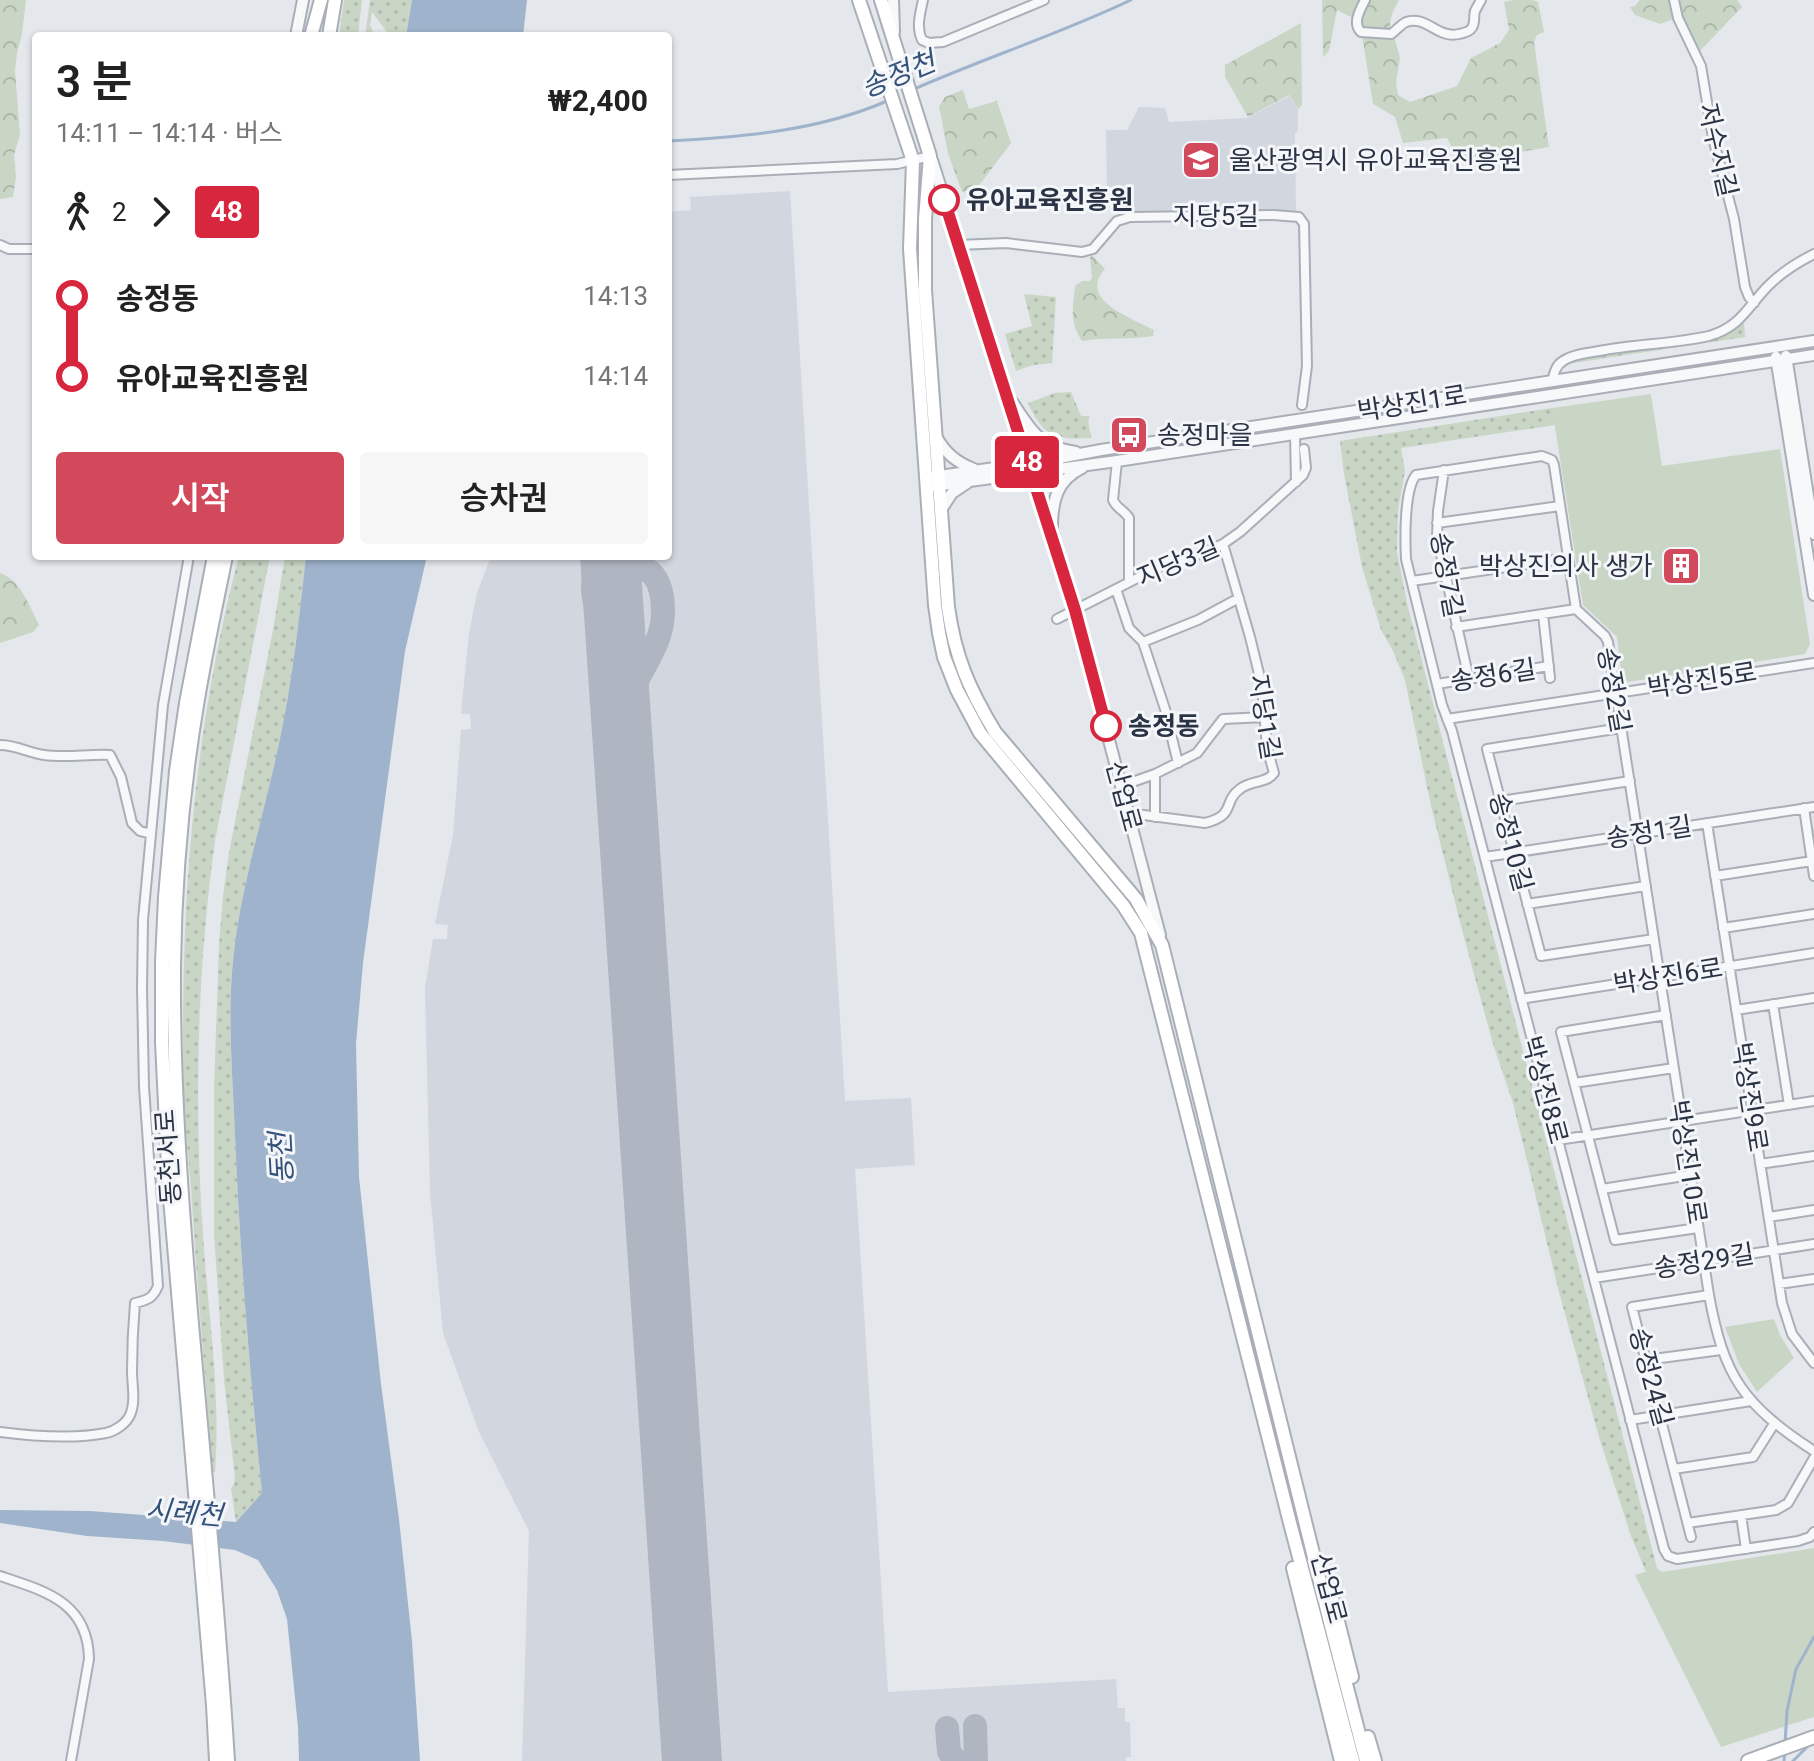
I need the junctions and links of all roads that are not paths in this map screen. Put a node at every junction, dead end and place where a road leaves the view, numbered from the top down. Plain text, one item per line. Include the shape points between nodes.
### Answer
1 (303, 0) edge
2 (322, 0) edge
3 (336, 0) edge
4 (859, 0) edge
5 (881, 0) edge
6 (893, 0) edge
7 (923, 0) edge
8 (1044, 0) edge
9 (1365, 0) edge
10 (1481, 0) edge
11 (1674, 0) edge
12 (297, 32) edge
13 (315, 32) edge
14 (332, 32) edge
15 (894, 42) junction
16 (930, 156) junction
17 (913, 161) junction
18 (672, 175) edge
19 (0, 245) edge
20 (957, 245) junction
21 (32, 249) edge
22 (1814, 254) edge
23 (1754, 303) junction
24 (1814, 341) edge
25 (1779, 347) junction
26 (1814, 355) edge
27 (1782, 360) junction
28 (1552, 382) junction
29 (1004, 391) junction
30 (1302, 405) dead end
31 (1295, 434) junction
32 (935, 435) junction
33 (1304, 449) dead end
34 (1086, 453) junction
35 (1117, 461) junction
36 (1089, 465) junction
37 (1029, 468) junction
38 (1444, 470) junction
39 (977, 475) junction
40 (933, 481) junction
41 (1296, 482) junction
42 (1560, 506) junction
43 (941, 510) junction
44 (1437, 523) junction
45 (1814, 534) edge
46 (1052, 537) junction
47 (1223, 544) junction
48 (1568, 558) junction
49 (188, 560) edge
50 (207, 560) edge
51 (213, 560) edge
52 (225, 560) edge
53 (232, 560) edge
54 (1444, 576) junction
55 (1412, 581) junction
56 (1129, 582) junction
57 (1116, 589) junction
58 (1814, 595) edge
59 (1239, 598) junction
60 (1576, 609) junction
61 (1075, 610) junction
62 (1543, 614) junction
63 (1057, 619) dead end
64 (1456, 627) junction
65 (1143, 642) junction
66 (201, 652) junction
67 (1814, 663) edge
68 (1549, 666) junction
69 (1550, 678) dead end
70 (1469, 679) junction
71 (1437, 684) junction
72 (1616, 693) junction
73 (1265, 717) junction
74 (1447, 719) junction
75 (1621, 728) junction
76 (0, 745) edge
77 (1178, 763) junction
78 (1155, 774) junction
79 (1630, 781) junction
80 (1121, 786) junction
81 (1501, 801) junction
82 (1814, 807) edge
83 (1804, 808) junction
84 (1128, 813) junction
85 (1155, 817) junction
86 (1707, 823) junction
87 (151, 834) junction
88 (1638, 834) junction
89 (1514, 853) junction
90 (1485, 857) junction
91 (1812, 861) junction
92 (1715, 876) junction
93 (1814, 876) edge
94 (1646, 886) junction
95 (1527, 904) junction
96 (1814, 914) edge
97 (1723, 928) junction
98 (1654, 939) junction
99 (1162, 945) junction
100 (1814, 953) edge
101 (1729, 966) junction
102 (1660, 977) junction
103 (1814, 998) edge
104 (1521, 999) junction
105 (1773, 1004) junction
106 (1736, 1010) junction
107 (1666, 1015) junction
108 (1674, 1068) junction
109 (1574, 1083) junction
110 (1814, 1101) edge
111 (1789, 1105) junction
112 (1752, 1110) junction
113 (1682, 1121) junction
114 (1588, 1136) junction
115 (1558, 1140) junction
116 (1814, 1156) edge
117 (1760, 1164) junction
118 (1690, 1175) junction
119 (1602, 1189) junction
120 (1814, 1210) edge
121 (1769, 1217) junction
122 (1698, 1228) junction
123 (1814, 1244) edge
124 (1774, 1250) junction
125 (1703, 1261) junction
126 (1594, 1278) junction
127 (1814, 1279) edge
128 (1779, 1284) junction
129 (1709, 1295) junction
130 (1721, 1350) junction
131 (1646, 1360) junction
132 (1814, 1363) edge
133 (1751, 1401) junction
134 (1660, 1415) junction
135 (1279, 1416) junction
136 (1264, 1420) junction
137 (1630, 1420) junction
138 (1774, 1424) junction
139 (0, 1432) edge
140 (1814, 1451) edge
141 (1814, 1458) edge
142 (1674, 1469) junction
143 (1741, 1515) junction
144 (1688, 1523) junction
145 (1814, 1532) edge
146 (1691, 1537) dead end
147 (1746, 1549) junction
148 (0, 1576) edge
149 (210, 1599) junction
150 (1814, 1737) edge
151 (71, 1761) edge
152 (216, 1761) edge
153 (228, 1761) edge
154 (1341, 1761) edge
155 (1353, 1761) edge
156 (1366, 1761) edge
157 (1375, 1761) edge
158 (1748, 1761) edge

1 - 12 street
2 - 13 main road
3 - 14 main road
4 - 17 main road
5 - 15 main road, 산업로
6 - 15 street
7 - 8 street via 919,33 922,40 934,43
9 - 10 street via 1358,17 1361,32 1391,34 1404,23 1418,22 1452,36 1471,29
11 - 23 street, 저수지길 via 1701,66 1745,287
15 - 16 main road, 산업로
16 - 17 street
16 - 20 street, 산업로
16 - 32 main road via 924,264
17 - 18 street
17 - 40 main road via 910,249
19 - 21 street
20 - 29 street, 산업로
20 - 30 street, 지당5길 via 1006,243 1082,252 1093,249 1117,221 1130,217 1299,217 1304,224 1307,315
22 - 23 street via 1770,284
23 - 28 street via 1734,326 1710,335 1569,358 1557,366
24 - 25 street, 박상진1로
25 - 27 street
25 - 28 street, 박상진1로
26 - 27 street, 박상진1로
27 - 31 street, 박상진1로
27 - 45 street
27 - 58 street
28 - 34 street, 박상진1로
29 - 34 street via 1044,443
29 - 37 street, 산업로
31 - 35 street, 박상진1로
31 - 41 street
32 - 39 street
32 - 40 main road
33 - 41 street via 1306,468
34 - 37 street, 박상진1로
35 - 36 street, 박상진1로
35 - 56 street via 1113,500 1129,518
36 - 37 street, 박상진1로
36 - 46 street via 1057,491
37 - 39 street, 박상진1로
37 - 46 street, 산업로
38 - 42 street via 1547,457 1554,465
38 - 44 street, 송정7길
38 - 55 street, 박상진8로 via 1419,474 1411,484 1405,531
39 - 40 street, 박상진1로
39 - 43 street via 952,493
40 - 43 main road
40 - 136 main road, 산업로 via 935,605 944,657 987,742 1141,933
41 - 47 street, 지당3길
42 - 44 street
42 - 48 street
43 - 99 main road via 952,632 978,704 995,732 1136,899
44 - 54 street, 송정7길
46 - 61 street, 산업로
47 - 56 street, 지당3길
47 - 59 street, 지당1길
48 - 54 street
48 - 60 street
49 - 87 street via 163,705
50 - 66 main road
51 - 66 main road, 동천서로
52 - 66 main road, 동천서로
53 - 66 main road
54 - 55 street
54 - 64 street, 송정7길
55 - 71 street, 박상진8로
56 - 57 street, 지당3길
57 - 61 street, 지당3길
57 - 65 street via 1129,628
59 - 65 street
59 - 73 street, 지당1길
60 - 62 street
60 - 72 street, 송정2길 via 1608,642
61 - 63 street, 지당3길
61 - 80 street, 산업로
62 - 64 street
62 - 68 street, 송정6길
64 - 70 street, 송정7길
65 - 77 street
66 - 149 main road, 동천서로 via 180,744 170,829 162,1042 169,1186
67 - 72 street, 박상진5로
68 - 69 street, 송정6길
68 - 70 street, 송정6길
70 - 71 street, 송정6길
71 - 74 street, 박상진8로
72 - 74 street, 박상진5로
72 - 75 street, 송정2길
73 - 77 street via 1223,719 1197,753
73 - 85 street, 지당1길 via 1271,778 1234,793 1228,810 1214,821
74 - 90 street, 박상진8로
75 - 79 street, 송정2길
75 - 81 street, 송정10길 via 1487,749
76 - 87 street via 43,755 110,755 132,823
77 - 78 street
78 - 80 street
78 - 85 street
79 - 81 street
79 - 88 street, 송정2길
80 - 84 street, 산업로
81 - 89 street, 송정10길
82 - 83 street, 송정1길
83 - 86 street, 송정1길
83 - 91 street
84 - 85 street, 지당1길
84 - 99 street, 산업로
86 - 88 street, 송정1길
86 - 92 street, 박상진9로
87 - 139 street via 142,1002 158,1286 153,1297 135,1303 130,1417 109,1433
88 - 89 street, 송정1길
88 - 94 street, 박상진10로
89 - 90 street, 송정1길
89 - 95 street, 송정10길
90 - 104 street, 박상진8로
91 - 92 street
91 - 93 street
92 - 97 street, 박상진9로
94 - 95 street
94 - 98 street, 박상진10로
95 - 98 street, 송정10길 via 1541,956
96 - 97 street
97 - 101 street, 박상진9로
98 - 102 street, 박상진10로
99 - 135 main road, 산업로
100 - 101 street, 박상진6로
101 - 102 street, 박상진6로
101 - 106 street, 박상진9로
102 - 104 street, 박상진6로
102 - 107 street, 박상진10로
103 - 105 street
104 - 115 street, 박상진8로
105 - 106 street
105 - 111 street
106 - 112 street, 박상진9로
107 - 108 street, 박상진10로
107 - 109 street via 1561,1032
108 - 109 street
108 - 113 street, 박상진10로
109 - 114 street
110 - 111 street
111 - 112 street
112 - 113 street
112 - 117 street, 박상진9로
113 - 114 street
113 - 118 street, 박상진10로
114 - 115 street
114 - 119 street
115 - 126 street, 박상진8로
116 - 117 street
117 - 121 street, 박상진9로
118 - 119 street
118 - 122 street, 박상진10로
119 - 122 street via 1615,1240
120 - 121 street
121 - 124 street, 박상진9로
122 - 125 street, 박상진10로
123 - 124 street, 송정29길
124 - 125 street, 송정29길
124 - 128 street, 박상진9로
125 - 126 street, 송정29길
125 - 129 street, 박상진10로
126 - 137 street, 박상진8로
127 - 128 street
128 - 132 street, 박상진9로 via 1792,1334
129 - 130 street, 박상진10로
129 - 131 street, 송정24길 via 1632,1307
130 - 131 street
130 - 133 street, 박상진10로
131 - 134 street, 송정24길
133 - 134 street
133 - 138 street, 박상진10로
134 - 137 street
134 - 142 street, 송정24길
135 - 156 main road, 산업로
135 - 157 main road, 산업로
136 - 154 main road, 산업로
136 - 155 main road, 산업로
137 - 147 street, 박상진8로 via 1666,1553 1677,1559
138 - 140 street, 박상진10로
138 - 142 street via 1750,1458
141 - 143 street via 1783,1507
142 - 144 street, 송정24길
143 - 144 street
143 - 147 street
144 - 146 street, 송정24길
145 - 147 street, 박상진8로 via 1798,1541
148 - 151 street via 56,1597 86,1632 89,1659
149 - 152 main road, 동천서로
149 - 153 main road, 동천서로
150 - 158 main road

